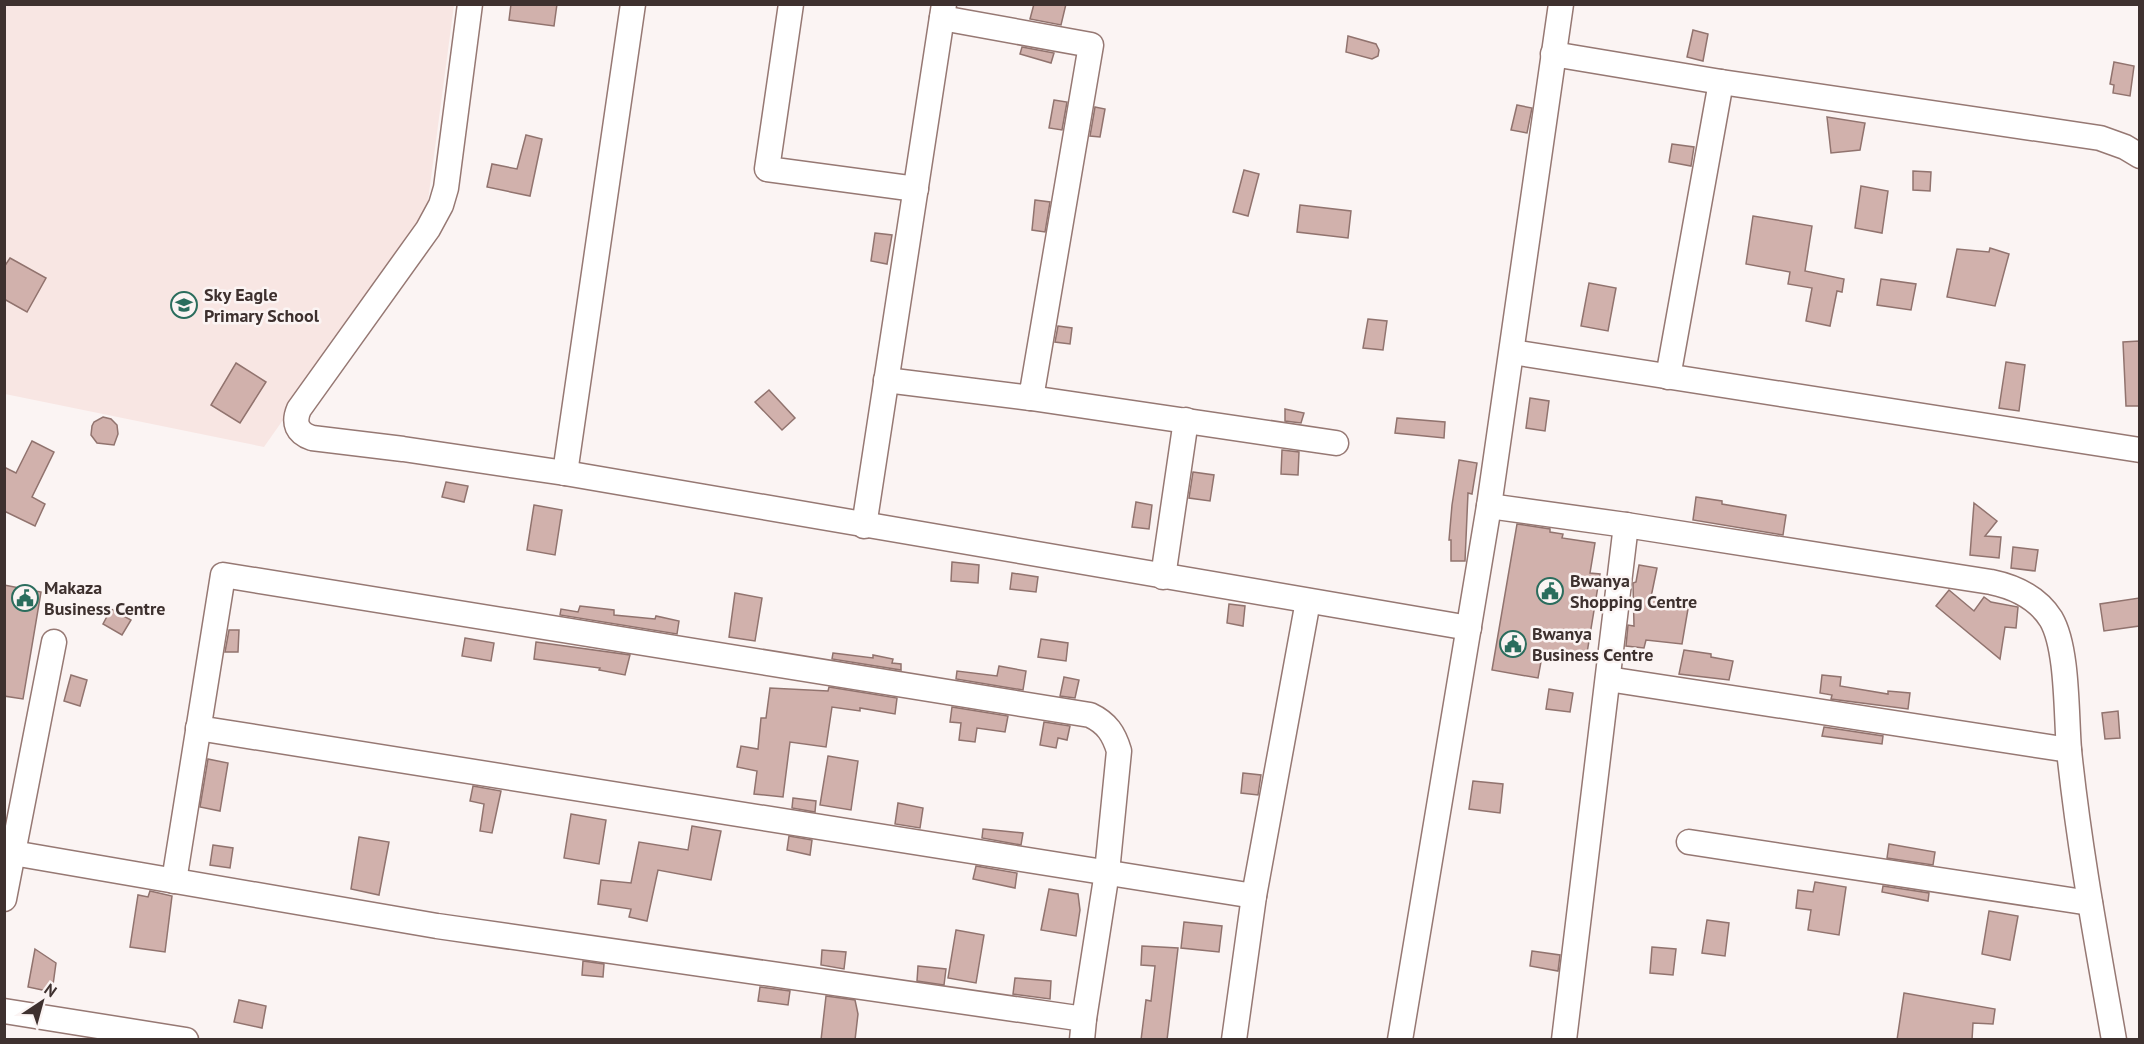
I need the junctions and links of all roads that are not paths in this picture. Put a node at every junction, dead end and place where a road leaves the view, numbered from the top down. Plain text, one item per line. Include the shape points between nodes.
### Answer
1 (470, 4) edge
2 (633, 4) edge
3 (791, 4) edge
4 (1561, 4) edge
5 (943, 11) edge
6 (1553, 54) junction
7 (1721, 82) junction
8 (2139, 156) edge
9 (916, 189) junction
10 (1512, 351) junction
11 (1668, 376) junction
12 (886, 380) junction
13 (1032, 398) junction
14 (1186, 420) junction
15 (1336, 443) dead end
16 (2139, 450) edge
17 (565, 473) junction
18 (1489, 506) junction
19 (1626, 525) junction
20 (864, 526) junction
21 (1162, 577) junction
22 (1308, 601) junction
23 (1469, 628) junction
24 (54, 642) dead end
25 (1608, 680) junction
26 (198, 728) junction
27 (2069, 750) junction
28 (1689, 842) dead end
29 (13, 853) junction
30 (1107, 872) junction
31 (174, 880) junction
32 (1254, 896) junction
33 (4, 899) edge
34 (2090, 903) junction
35 (4, 1011) edge
36 (1083, 1029) edge
37 (186, 1040) edge
38 (1234, 1040) edge
39 (1400, 1040) edge
40 (1564, 1040) edge
41 (2114, 1040) edge

1 - 17 street via 441,205 428,229 299,409 297,427 312,438
2 - 17 street
3 - 9 street via 767,169
4 - 6 street
5 - 9 street
5 - 13 street via 1091,45
6 - 7 street
6 - 10 street
7 - 8 street via 2100,138
7 - 11 street
9 - 12 street
10 - 11 street
10 - 18 street
11 - 16 street
12 - 13 street
12 - 20 street
13 - 14 street
14 - 15 street
14 - 21 street
17 - 20 street
18 - 19 street
18 - 23 street
19 - 25 street
19 - 27 street via 1991,582 2020,590 2041,607 2058,635
20 - 21 street
21 - 22 street
22 - 23 street
22 - 32 street
23 - 39 street
24 - 29 street
25 - 27 street
25 - 40 street
26 - 30 street
26 - 30 street via 223,575 1089,715 1109,728 1119,752
26 - 31 street
27 - 34 street
28 - 34 street
29 - 31 street
29 - 33 street
30 - 32 street
30 - 36 street
31 - 36 street via 436,926
32 - 38 street
34 - 41 street
35 - 37 street

